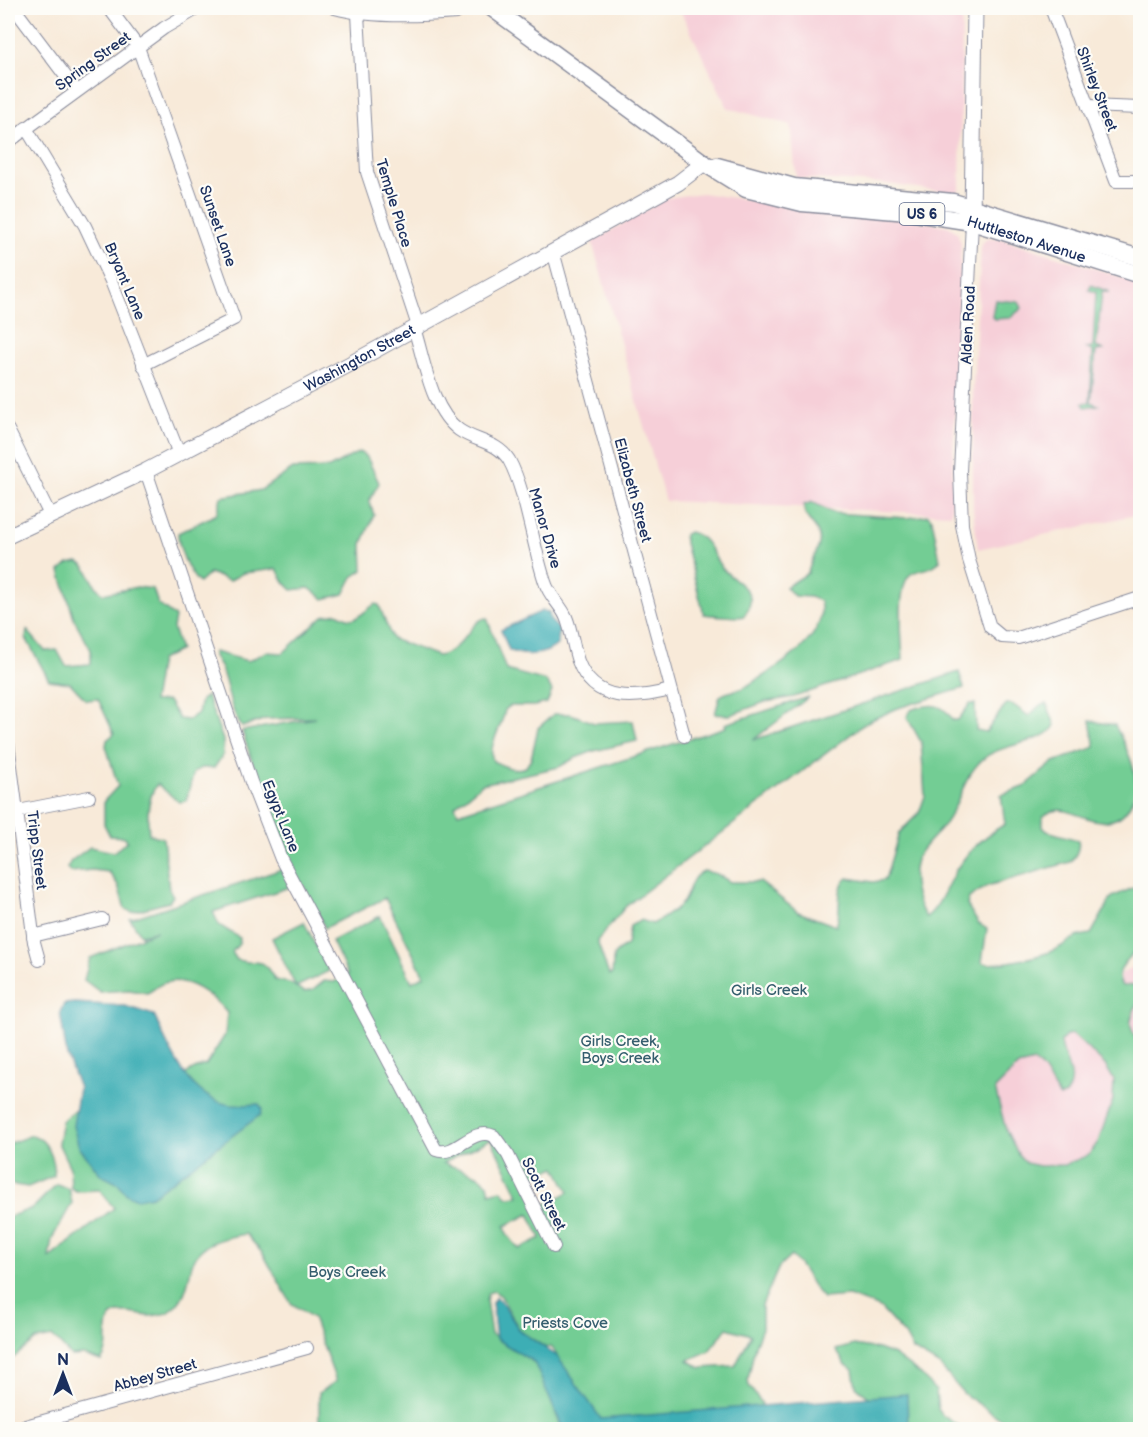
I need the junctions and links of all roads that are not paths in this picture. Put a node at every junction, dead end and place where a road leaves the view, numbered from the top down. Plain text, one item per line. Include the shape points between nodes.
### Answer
1 (14, 8) edge
2 (109, 8) edge
3 (198, 8) edge
4 (335, 8) edge
5 (464, 8) edge
6 (492, 8) edge
7 (975, 8) edge
8 (1051, 8) edge
9 (442, 10) edge
10 (358, 14) junction
11 (138, 47) junction
12 (76, 90) junction
13 (1088, 106) junction
14 (1140, 108) edge
15 (26, 128) junction
16 (10, 135) edge
17 (704, 163) junction
18 (1140, 181) edge
19 (972, 214) junction
20 (553, 251) junction
21 (1140, 258) edge
22 (1140, 275) edge
23 (416, 327) junction
24 (143, 365) junction
25 (8, 430) edge
26 (179, 454) junction
27 (146, 471) junction
28 (50, 515) junction
29 (8, 536) edge
30 (1140, 598) edge
31 (671, 690) junction
32 (684, 736) dead end
33 (8, 743) edge
34 (89, 797) dead end
35 (12, 812) edge
36 (102, 919) dead end
37 (33, 936) junction
38 (39, 960) dead end
39 (436, 1150) joint
40 (554, 1247) dead end
41 (307, 1348) dead end
42 (10, 1430) edge

1 - 12 street
2 - 11 street
3 - 11 street, Spring Street
4 - 10 street
5 - 9 street via 456,13
6 - 17 highway, Huttleston Avenue / US 6
7 - 19 main road, Alden Road
8 - 13 street, Shirley Street
9 - 10 street
10 - 23 street, Temple Place via 367,172
11 - 12 street, Spring Street
11 - 24 street, Sunset Lane via 234,319
12 - 15 street, Spring Street
13 - 14 street
13 - 18 street, Shirley Street via 1116,181
15 - 16 street, Spring Street
15 - 24 street, Bryant Lane via 85,226
17 - 19 highway, Huttleston Avenue / US 6 via 737,185 781,199 816,205
17 - 20 main road, Washington Street via 678,183
19 - 21 highway, Huttleston Avenue / US 6
19 - 22 highway, Huttleston Avenue / US 6
19 - 30 street, Alden Road via 960,497 971,567 988,624 998,635 1018,638
20 - 23 main road, Washington Street
20 - 31 street, Elizabeth Street
23 - 26 main road, Washington Street
23 - 31 street, Manor Drive via 436,397 447,417 460,430 494,445 510,462 546,587 566,618 583,671 602,690 619,697 642,697
24 - 26 street, Bryant Lane
25 - 28 street
26 - 27 main road, Washington Street
27 - 28 main road, Washington Street
27 - 39 street, Egypt Lane via 251,782 281,859
28 - 29 main road, Washington Street
31 - 32 street, Elizabeth Street
33 - 35 street, Tripp Street
34 - 35 street
35 - 37 street, Tripp Street
36 - 37 street
37 - 38 street, Tripp Street
39 - 40 street, Scott Street via 445,1152 476,1135 486,1134 501,1142
41 - 42 street, Abbey Street

